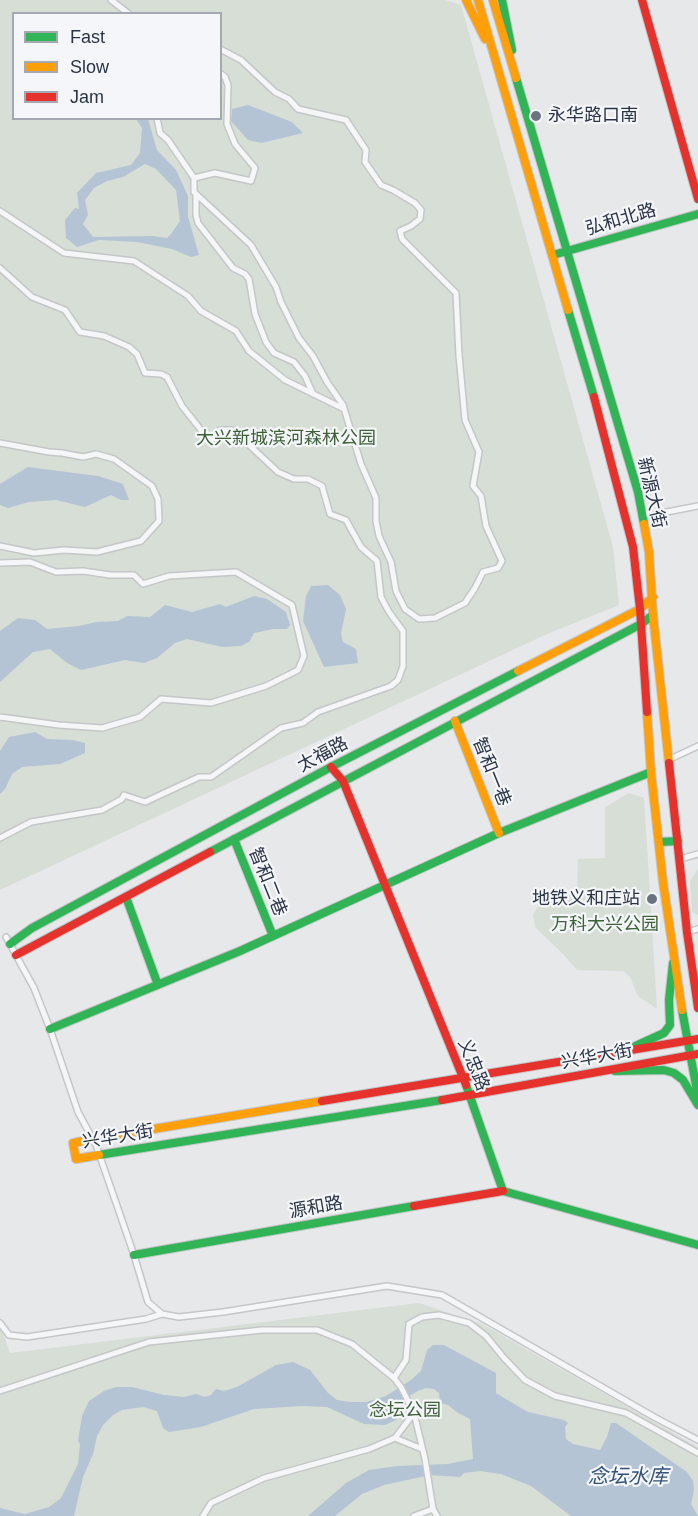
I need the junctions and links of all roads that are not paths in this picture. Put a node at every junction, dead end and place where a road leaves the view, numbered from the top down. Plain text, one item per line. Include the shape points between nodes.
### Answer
1 (111, 0) edge
2 (466, 0) edge
3 (478, 0) edge
4 (493, 0) edge
5 (502, 0) edge
6 (642, 0) edge
7 (126, 12) edge
8 (222, 50) edge
9 (494, 56) junction
10 (222, 75) edge
11 (516, 78) junction
12 (157, 120) edge
13 (194, 178) junction
14 (196, 194) junction
15 (698, 199) edge
16 (0, 212) edge
17 (698, 214) edge
18 (566, 251) junction
19 (553, 255) junction
20 (0, 268) edge
21 (313, 395) junction
22 (344, 409) junction
23 (0, 443) edge
24 (698, 506) edge
25 (641, 512) junction
26 (0, 546) edge
27 (0, 563) edge
28 (653, 597) junction
29 (640, 609) junction
30 (653, 615) junction
31 (641, 624) junction
32 (0, 717) edge
33 (455, 721) junction
34 (698, 746) edge
35 (668, 760) junction
36 (331, 767) junction
37 (651, 772) junction
38 (343, 781) junction
39 (499, 834) junction
40 (0, 838) edge
41 (234, 839) junction
42 (678, 841) junction
43 (659, 842) junction
44 (698, 854) edge
45 (680, 859) junction
46 (386, 884) junction
47 (126, 897) junction
48 (698, 929) edge
49 (687, 932) junction
50 (273, 936) junction
51 (8, 940) joint
52 (16, 955) junction
53 (674, 962) junction
54 (694, 981) junction
55 (158, 985) junction
56 (698, 997) edge
57 (698, 1008) edge
58 (50, 1029) junction
59 (698, 1039) edge
60 (686, 1041) junction
61 (627, 1050) junction
62 (698, 1054) edge
63 (689, 1056) junction
64 (608, 1071) junction
65 (462, 1077) junction
66 (470, 1095) junction
67 (698, 1096) edge
68 (698, 1105) edge
69 (93, 1139) junction
70 (99, 1155) junction
71 (503, 1191) junction
72 (698, 1245) edge
73 (134, 1255) junction
74 (162, 1314) junction
75 (0, 1323) edge
76 (394, 1378) junction
77 (0, 1391) edge
78 (414, 1413) junction
79 (395, 1438) junction
80 (698, 1440) edge
81 (422, 1449) junction
82 (698, 1453) edge
83 (433, 1509) junction
84 (203, 1516) edge
85 (414, 1516) edge
86 (437, 1516) edge

1 - 7 street
2 - 9 main road
3 - 9 main road
4 - 11 main road, 新源大街
5 - 11 main road
6 - 15 main road
8 - 22 street via 241,60 298,109 346,120 366,150 366,162 381,186 421,210 420,219 400,231 402,239 456,293 465,420 479,452 473,486 482,496 486,526 502,561 498,568 483,572 465,603 435,618 420,619 405,609 396,591 392,562 379,536 376,498
9 - 19 main road
10 - 13 street via 228,85 227,124 235,144 255,168 251,181 215,173
11 - 18 main road, 新源大街
12 - 13 street via 160,134
13 - 14 street
14 - 21 street via 198,223 233,267 249,279 255,314 266,342 274,353 294,362
14 - 22 street via 251,245 299,338 314,356
16 - 21 street via 64,253 134,261 188,296 201,311 236,331 249,351 285,380
17 - 18 main road, 弘和北路
18 - 19 main road, 弘和北路
18 - 25 main road, 新源大街
19 - 29 main road via 621,495 633,547
20 - 40 street via 32,297 65,310 80,332 104,336 129,347 137,354 145,373 167,377 182,406 205,435 213,439 220,430 233,430 278,472 322,486 330,514 346,520 361,548 376,561 381,597 403,631 403,666 391,686 282,728 211,777 199,777 145,802 124,795 102,810 31,822
21 - 22 street
23 - 26 street via 114,459 152,486 158,499 159,521 141,541 97,552 34,553
24 - 25 street via 651,515
25 - 28 main road, 新源大街
27 - 32 street via 30,562 56,572 134,575 144,584 169,576 236,572 292,605 304,656 298,670 266,686 211,703 161,699 140,717 102,728
28 - 29 main road, 太福路
28 - 30 main road, 新源大街
29 - 31 main road
29 - 36 main road, 太福路
30 - 31 main road, 太福路
30 - 35 main road, 新源大街
31 - 33 main road, 太福路
31 - 37 main road
33 - 38 main road, 太福路
33 - 39 main road, 智和一巷
34 - 35 street
35 - 42 main road, 新源大街
36 - 38 main road, 义忠路
36 - 51 main road, 太福路
37 - 39 main road
37 - 43 main road
38 - 41 main road, 太福路
38 - 46 main road, 义忠路
39 - 46 main road
41 - 47 main road, 太福路
41 - 50 main road, 智和二巷
42 - 43 main road
42 - 45 main road, 新源大街
43 - 53 main road
44 - 45 street
45 - 49 main road, 新源大街
46 - 50 main road
46 - 65 main road, 义忠路
47 - 52 main road, 太福路
47 - 55 main road
48 - 49 street
49 - 54 main road, 新源大街
50 - 55 main road
51 - 52 street
52 - 58 street
53 - 60 main road
53 - 61 main road via 670,1025 664,1033
54 - 56 main road
54 - 57 main road, 新源大街
55 - 58 main road
58 - 69 street via 78,1112
59 - 60 main road, 兴华大街
60 - 61 main road, 兴华大街
60 - 63 main road
61 - 65 main road, 兴华大街
62 - 63 main road, 兴华大街
63 - 64 main road, 兴华大街
63 - 67 main road
64 - 66 main road, 兴华大街
64 - 68 main road via 674,1072
65 - 66 main road, 义忠路
65 - 69 main road, 兴华大街
66 - 70 main road, 兴华大街
66 - 71 main road, 义忠路
69 - 70 street
69 - 70 main road, 兴华大街 via 74,1143 76,1159
70 - 73 street
71 - 72 main road
71 - 73 main road, 源和路
73 - 74 street via 148,1302
74 - 75 street via 27,1337 9,1335
74 - 80 street via 179,1317 212,1313 387,1286 442,1295
76 - 77 street via 352,1344 317,1330 262,1330 149,1342
76 - 78 street
76 - 82 street via 406,1360 409,1324 439,1315 469,1323 486,1336 525,1380 555,1396 626,1413
78 - 79 street
78 - 81 street
79 - 81 street
79 - 84 street via 264,1478 212,1503
81 - 83 street
83 - 85 street
83 - 86 street

